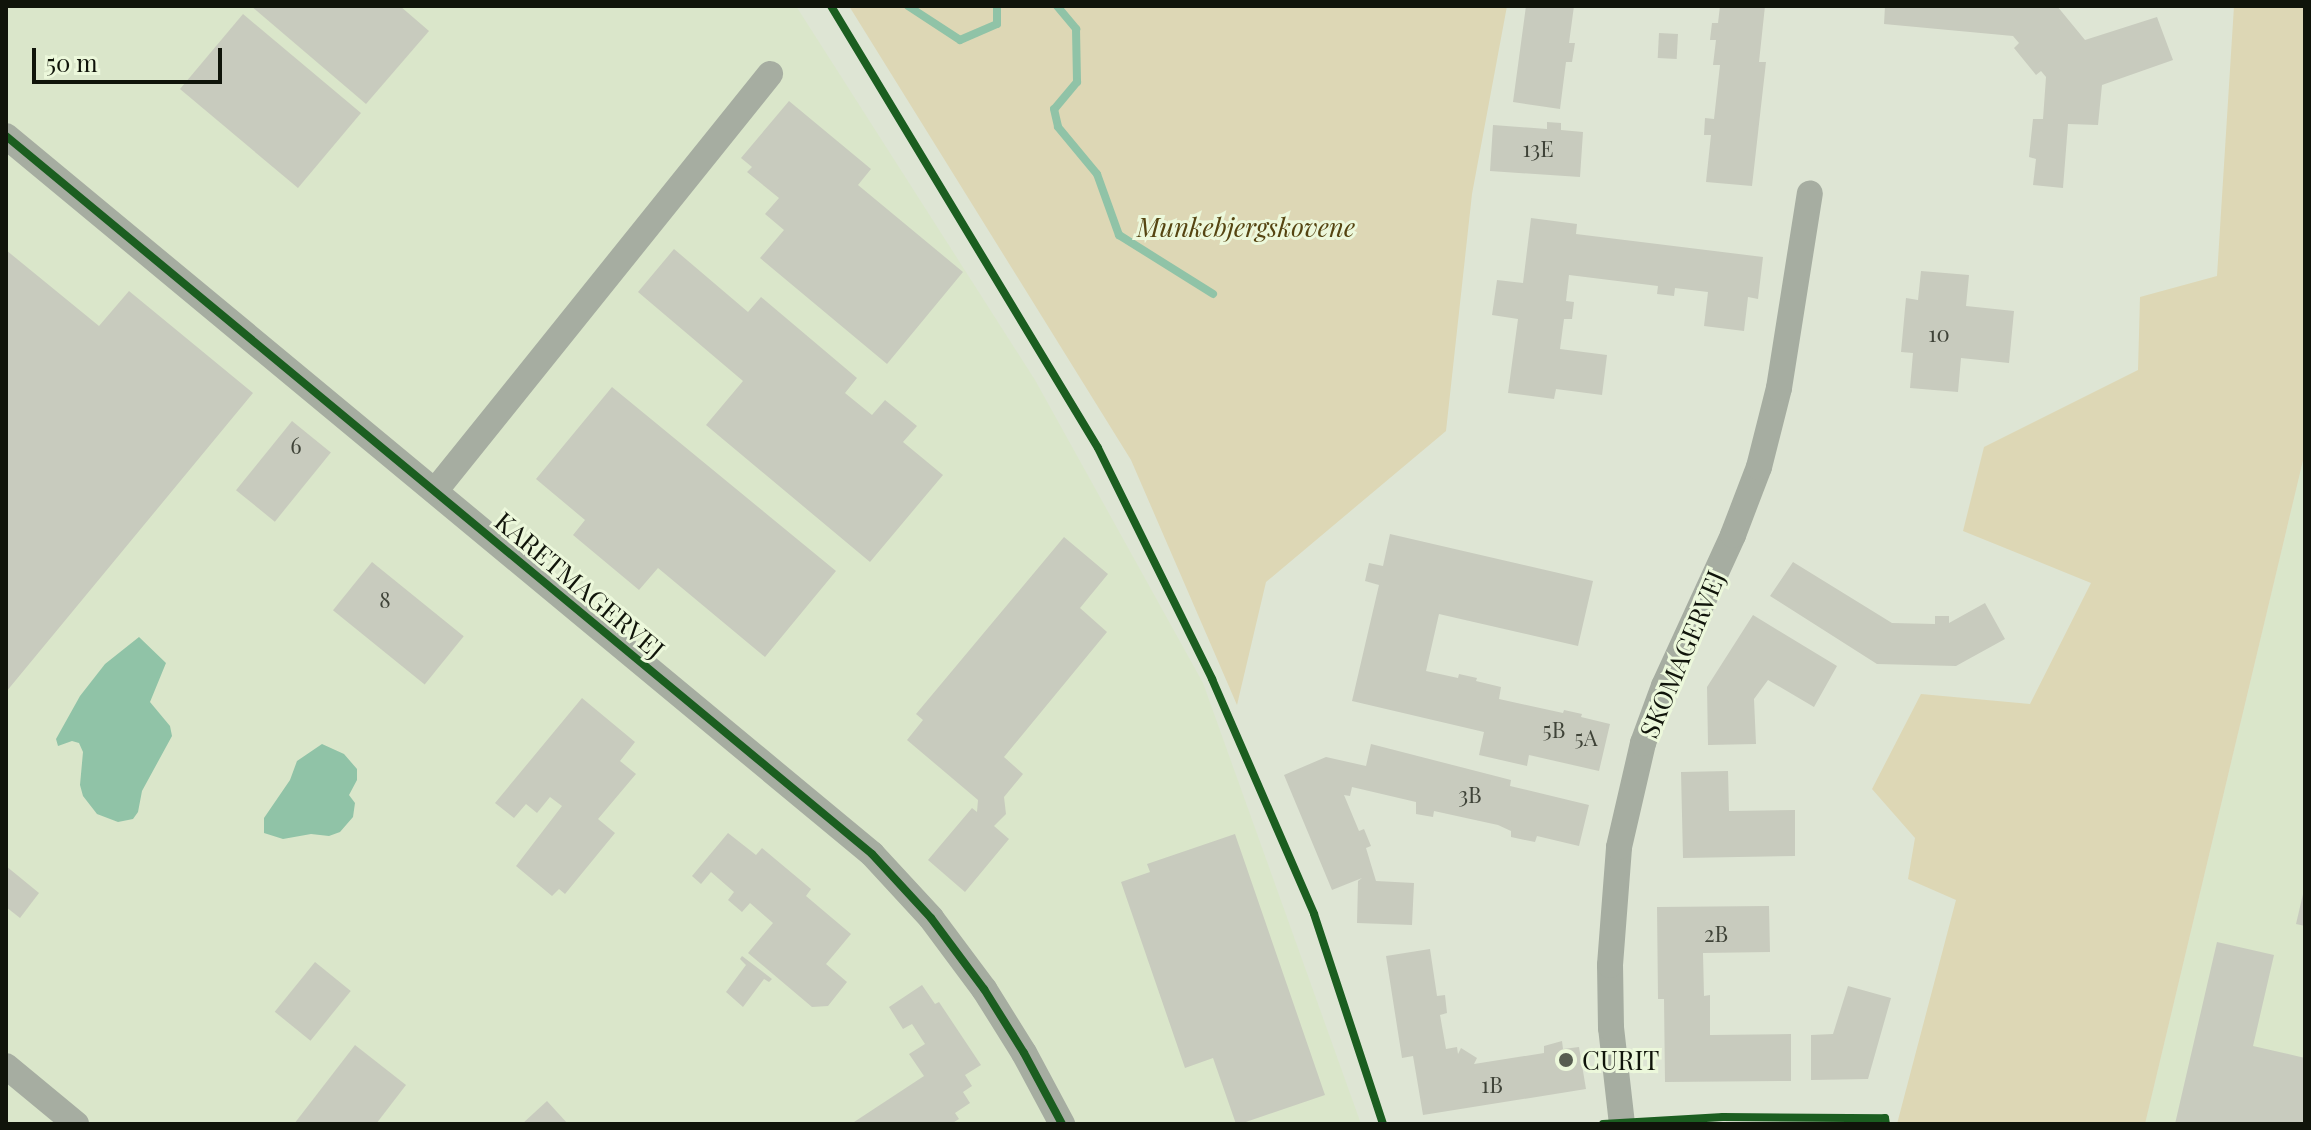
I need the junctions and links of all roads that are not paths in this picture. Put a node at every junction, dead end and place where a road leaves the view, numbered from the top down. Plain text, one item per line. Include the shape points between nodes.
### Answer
1 (770, 74) dead end
2 (6, 136) edge
3 (1810, 193) dead end
4 (435, 491) junction
5 (6, 1066) edge
6 (76, 1124) edge
7 (1062, 1124) edge
8 (1622, 1124) edge

1 - 4 street
2 - 4 street, KARETMAGERVEJ
3 - 8 street, SKOMAGERVEJ via 1779,388 1759,467 1664,686 1643,743 1619,847 1610,965
4 - 7 street, KARETMAGERVEJ via 872,854 931,918 984,989
5 - 6 street

